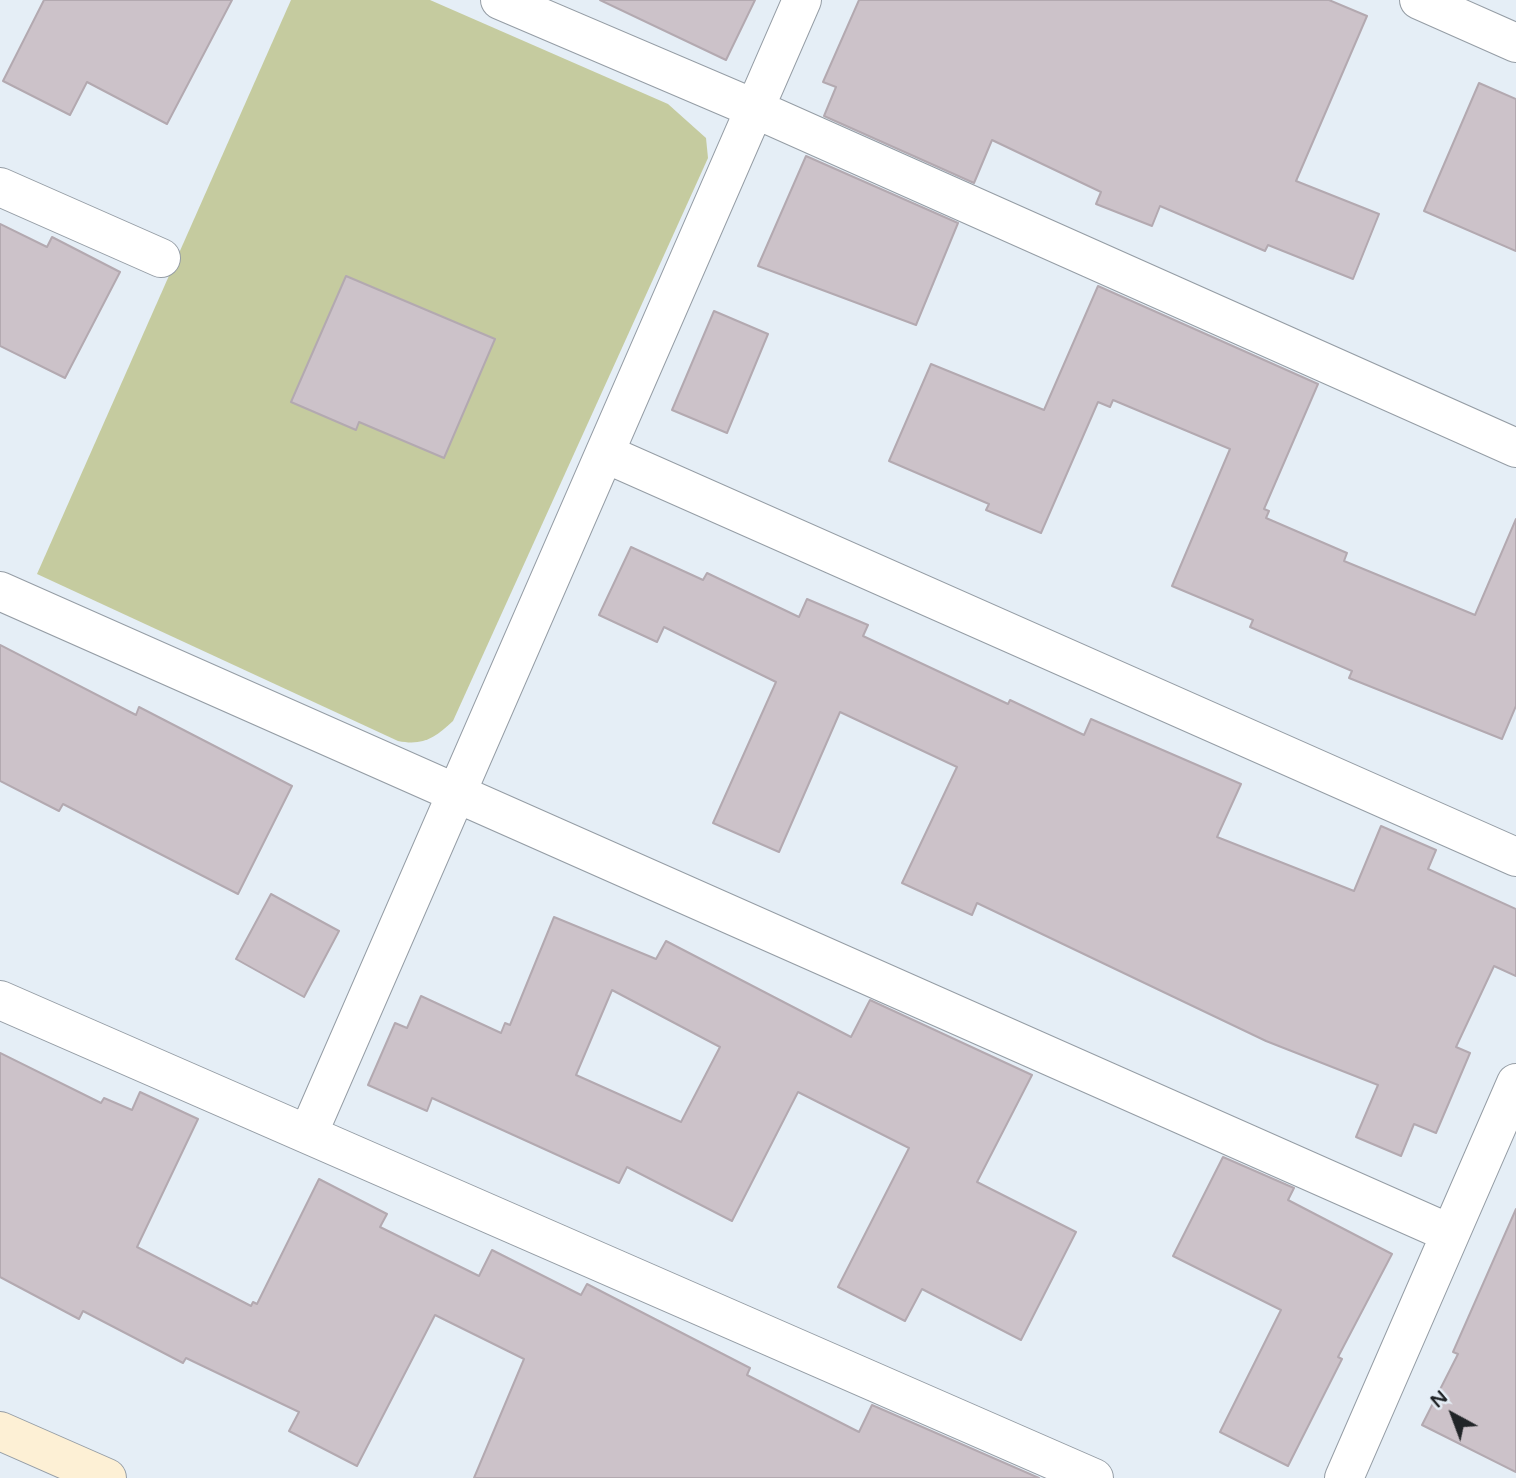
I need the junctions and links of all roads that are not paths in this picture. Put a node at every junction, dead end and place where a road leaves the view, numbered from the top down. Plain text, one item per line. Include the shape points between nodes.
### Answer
1 (500, 0) edge
2 (802, 0) edge
3 (1419, 0) edge
4 (1516, 43) edge
5 (753, 108) junction
6 (0, 187) edge
7 (161, 258) dead end
8 (1516, 448) edge
9 (606, 454) junction
10 (0, 590) edge
11 (456, 793) junction
12 (1516, 857) edge
13 (0, 1000) edge
14 (1516, 1083) edge
15 (308, 1133) junction
16 (1449, 1233) junction
17 (0, 1431) edge
18 (107, 1478) edge
19 (1094, 1478) edge
20 (1344, 1478) edge

1 - 5 street
2 - 5 street
3 - 4 street
5 - 8 street
5 - 9 street
6 - 7 street
9 - 11 street
9 - 12 street
10 - 11 street
11 - 15 street
11 - 16 street
13 - 15 street
14 - 16 street
15 - 19 street
16 - 20 street
17 - 18 street

